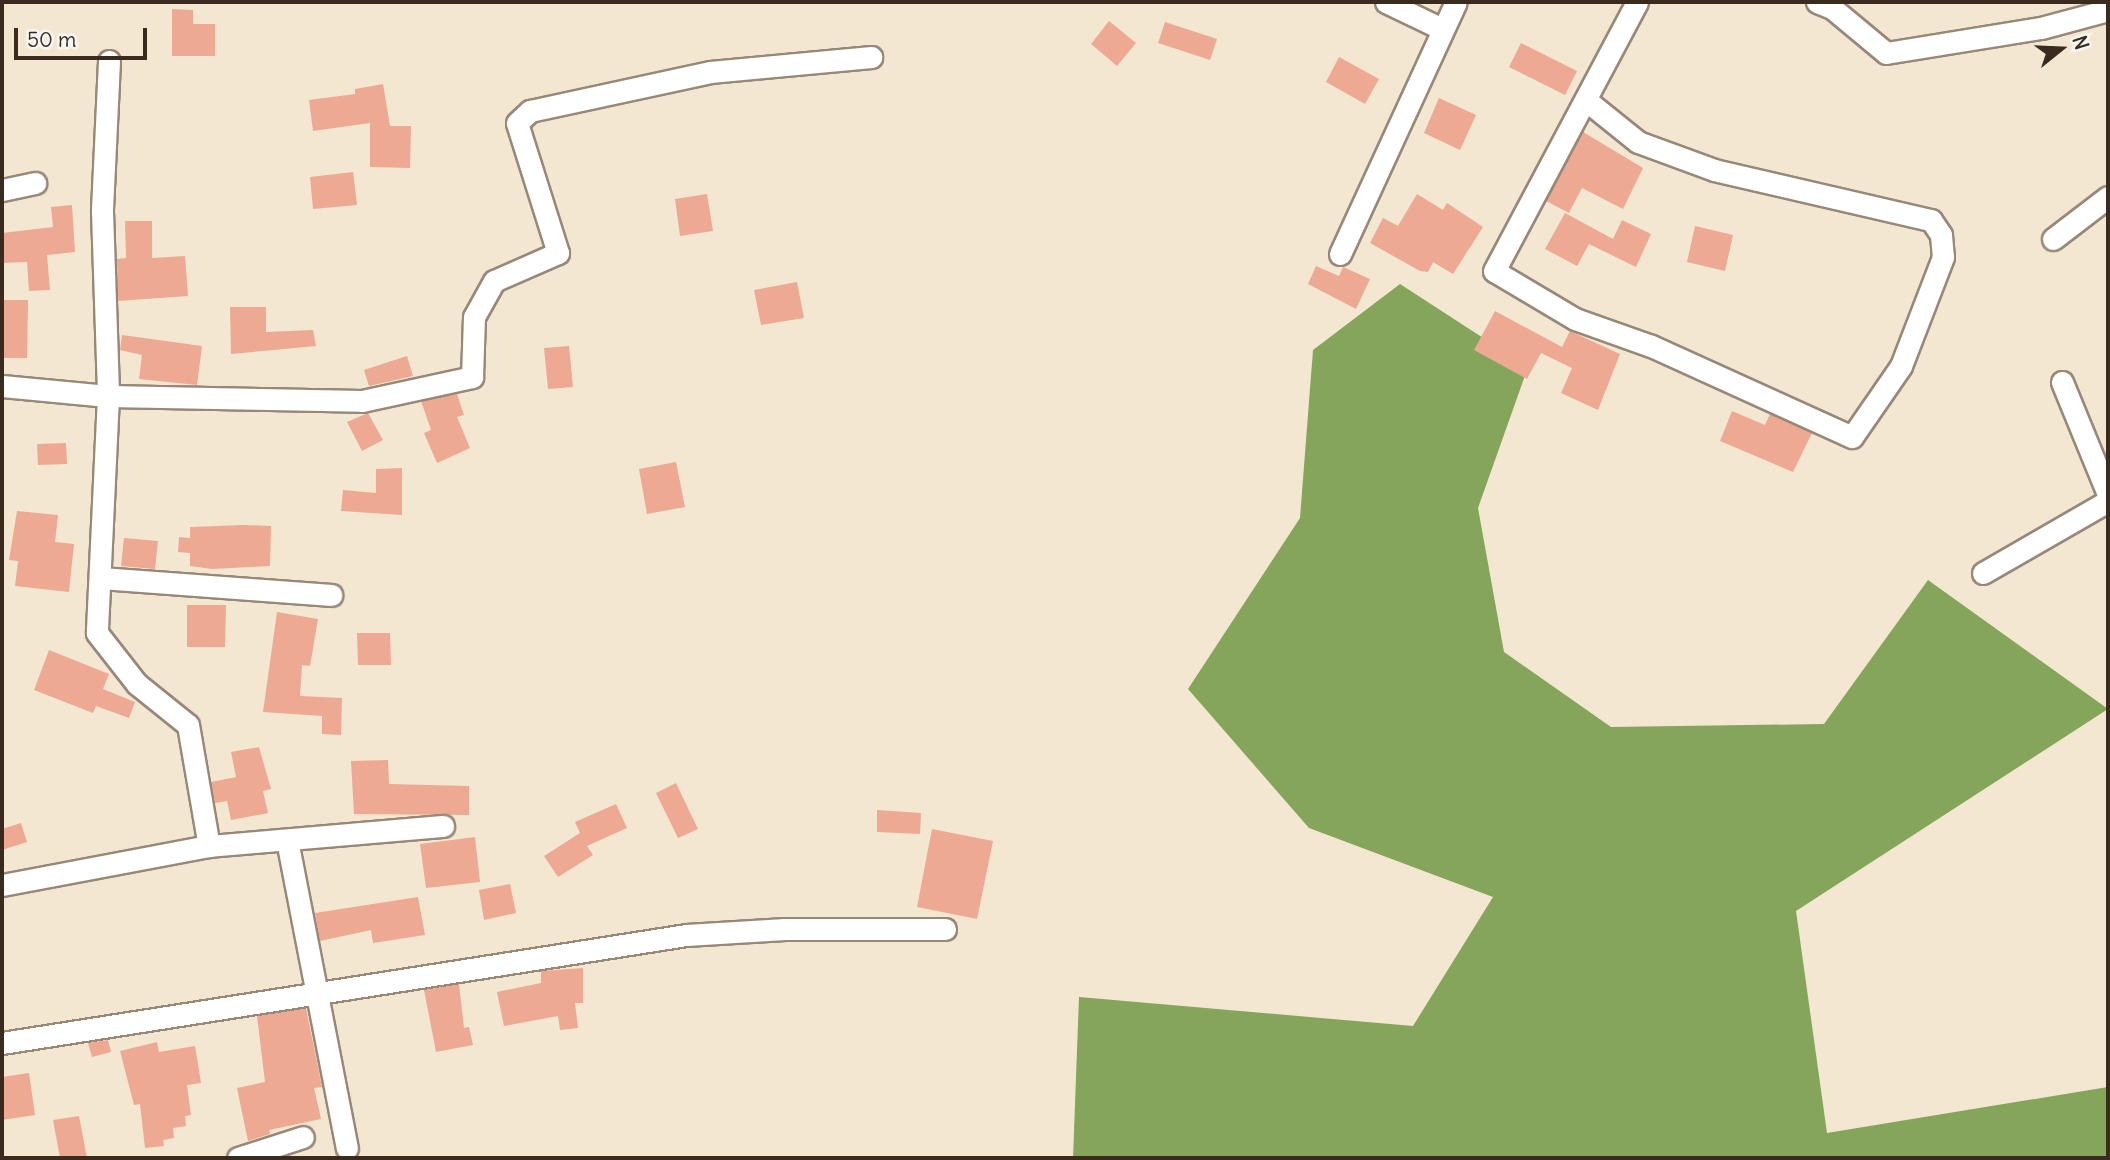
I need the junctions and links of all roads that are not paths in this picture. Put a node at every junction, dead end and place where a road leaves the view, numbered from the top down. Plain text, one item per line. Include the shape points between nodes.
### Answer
1 (1386, 2) edge
2 (1456, 2) edge
3 (1637, 2) edge
4 (1817, 2) edge
5 (2108, 10) edge
6 (1442, 29) junction
7 (872, 58) dead end
8 (109, 61) dead end
9 (1587, 101) junction
10 (35, 183) dead end
11 (2, 190) edge
12 (2108, 197) edge
13 (2053, 239) dead end
14 (1340, 254) dead end
15 (2062, 382) dead end
16 (2, 386) edge
17 (108, 396) junction
18 (2108, 494) edge
19 (2108, 500) edge
20 (1983, 573) dead end
21 (100, 578) junction
22 (331, 595) dead end
23 (443, 826) dead end
24 (287, 840) junction
25 (209, 846) junction
26 (2, 885) edge
27 (945, 929) dead end
28 (317, 991) junction
29 (2, 1043) edge
30 (303, 1137) dead end
31 (347, 1148) dead end
32 (238, 1158) edge

1 - 6 street
2 - 6 street
3 - 9 street
4 - 5 street via 1832,8 1886,53 2041,28
6 - 14 street
7 - 17 street via 710,72 530,111 517,123 558,253 494,281 474,317 472,377 362,401
8 - 17 street via 102,211
9 - 9 street via 1638,142 1714,170 1931,220 1941,235 1943,257 1901,366 1852,437 1651,346 1575,319 1494,271
10 - 11 street
12 - 13 street
15 - 18 street
16 - 17 street
17 - 21 street
19 - 20 street
21 - 22 street
21 - 25 street via 97,633 136,684 188,725
23 - 24 street
24 - 25 street
24 - 28 street
25 - 26 street
27 - 28 street via 686,934
28 - 29 street
28 - 31 street
30 - 32 street

